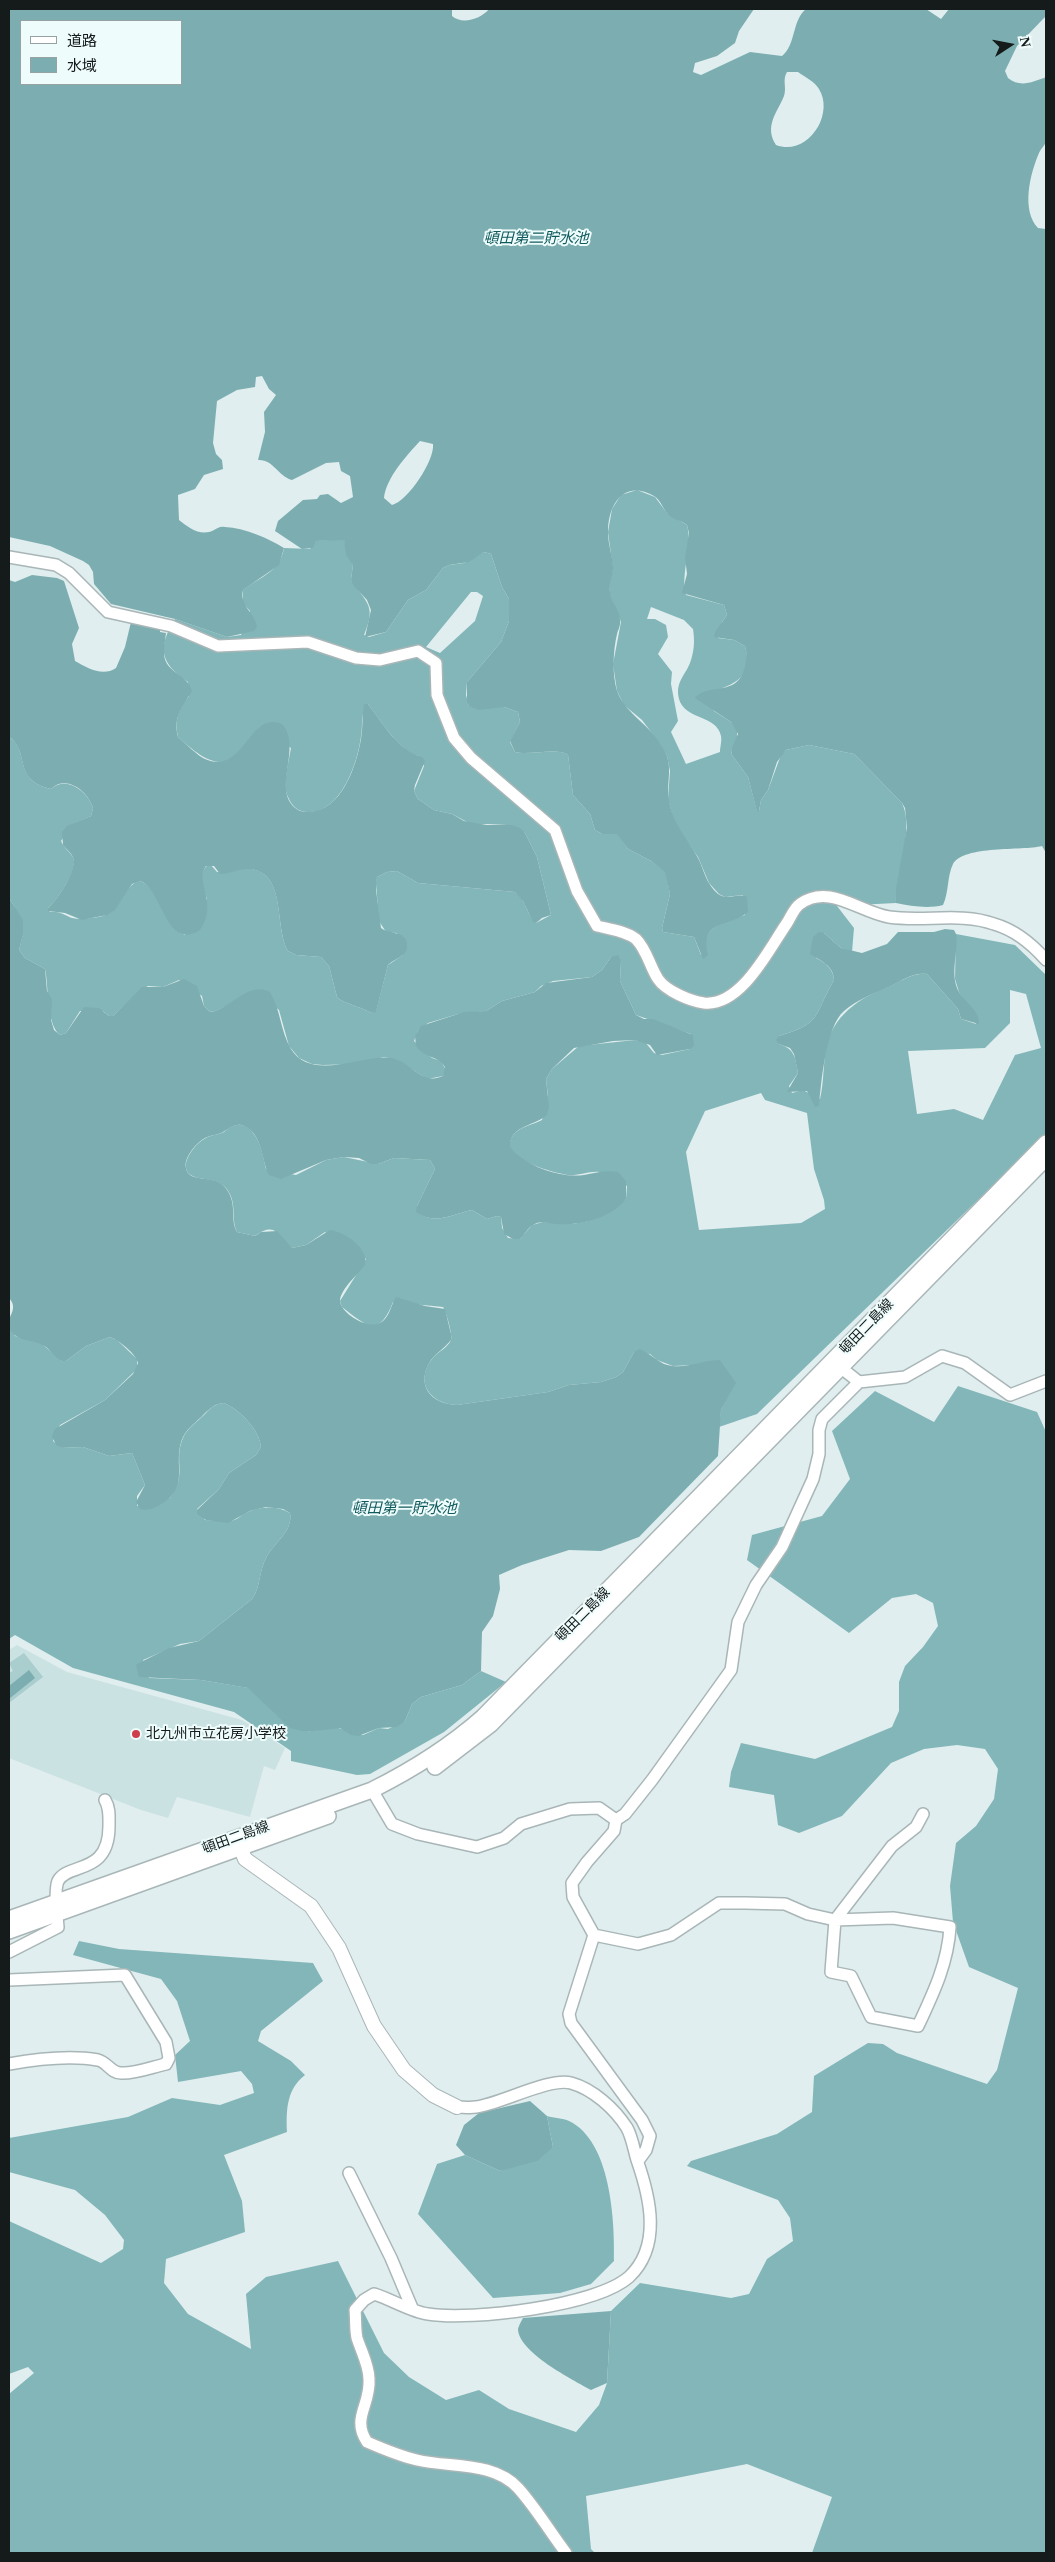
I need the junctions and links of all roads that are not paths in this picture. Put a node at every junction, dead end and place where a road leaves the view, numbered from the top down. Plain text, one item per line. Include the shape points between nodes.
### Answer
1 (9, 557) edge
2 (1046, 960) edge
3 (1046, 1149) edge
4 (837, 1365) junction
5 (1046, 1381) edge
6 (859, 1382) junction
7 (374, 1794) junction
8 (105, 1800) dead end
9 (923, 1814) dead end
10 (616, 1820) junction
11 (238, 1843) junction
12 (57, 1908) junction
13 (9, 1919) edge
14 (835, 1920) junction
15 (9, 1931) edge
16 (594, 1935) junction
17 (9, 1952) edge
18 (9, 1980) edge
19 (9, 2064) edge
20 (457, 2107) joint
21 (638, 2161) junction
22 (349, 2173) dead end
23 (412, 2308) junction
24 (566, 2553) edge

1 - 2 street via 56,565 69,573 108,612 171,626 218,646 308,642 356,658 380,660 418,651 436,663 437,695 454,738 471,758 555,830 577,891 596,926 636,939 658,980 686,997 704,1003 733,996 798,905 814,896 841,900 887,917 994,923 1032,944
3 - 4 main road, 頓田二島線
4 - 6 street
4 - 7 main road, 頓田二島線 via 483,1717 445,1748
5 - 6 street via 1010,1396 965,1363 942,1356 905,1377
6 - 10 street via 822,1419 813,1480 782,1547 756,1585 738,1622 731,1670 652,1780 625,1814
7 - 10 street via 392,1824 477,1847 504,1838 521,1824 570,1809 600,1808
7 - 11 main road, 頓田二島線
8 - 12 street via 109,1839 103,1852 91,1864 59,1880
9 - 14 street via 916,1827 892,1846
10 - 16 street via 614,1832 572,1883 573,1897
11 - 12 main road, 頓田二島線
11 - 20 street via 245,1859 311,1906 338,1948 374,2026 404,2070 433,2095
12 - 13 main road, 頓田二島線
12 - 15 main road, 頓田二島線
12 - 17 street via 58,1927
14 - 14 street via 831,1972 850,1976 870,2017 918,2026 940,1978 950,1927 893,1918
14 - 16 street via 808,1914 785,1904 719,1903 658,1940 638,1944
16 - 21 street via 570,2014 571,2023 642,2120 650,2136
18 - 19 street via 125,1975 166,2042 169,2058 166,2064 122,2074 114,2072 101,2061 91,2060 55,2059
20 - 21 street via 477,2107 570,2082 609,2106 627,2128
21 - 23 street via 646,2181 652,2226 639,2265 616,2287 578,2300 460,2317 425,2314
22 - 23 street
23 - 24 street via 374,2294 355,2310 357,2336 370,2378 368,2399 359,2420 362,2436 366,2442 418,2461 470,2466 499,2475 517,2487

